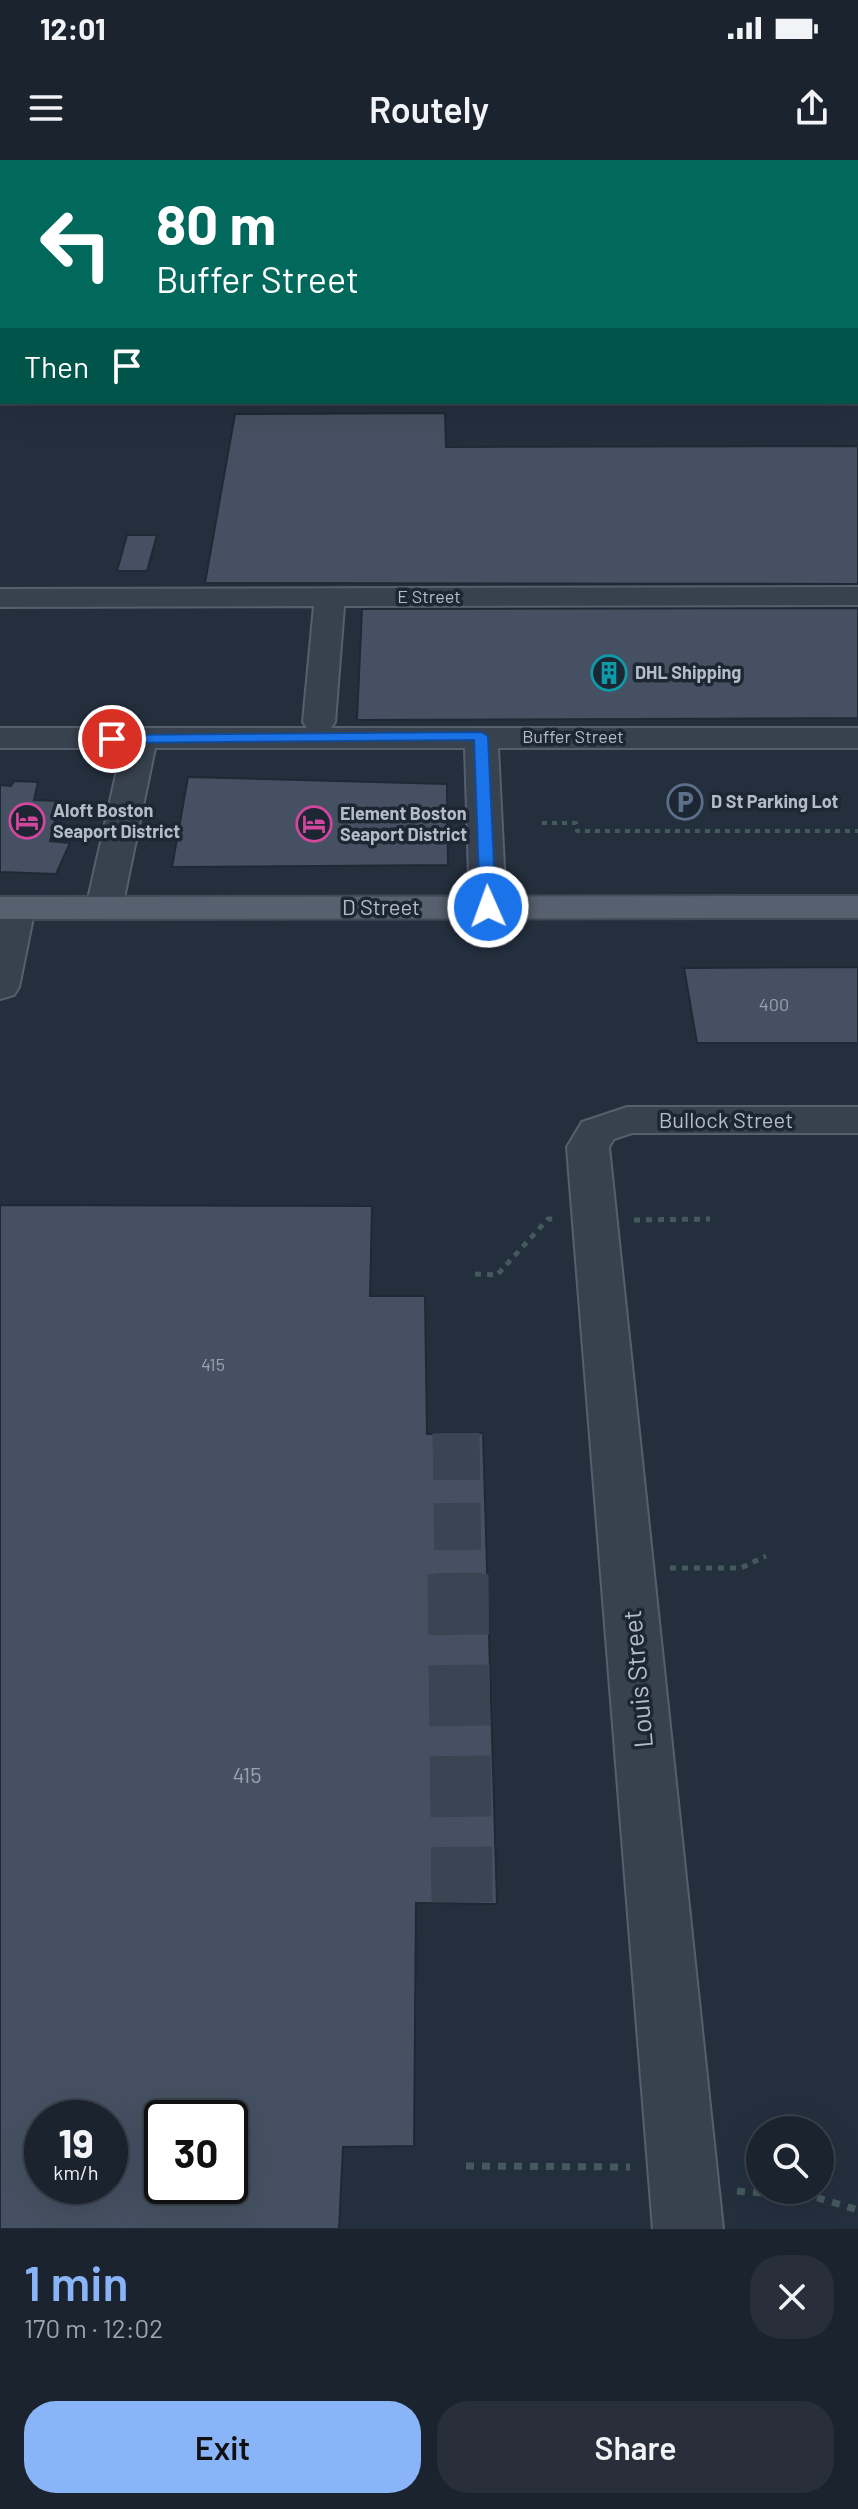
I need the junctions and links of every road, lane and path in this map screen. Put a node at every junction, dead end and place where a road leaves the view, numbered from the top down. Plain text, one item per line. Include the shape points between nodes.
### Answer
1 (858, 596) edge
2 (330, 597) junction
3 (0, 598) edge
4 (319, 722) dead end
5 (481, 736) junction
6 (0, 738) edge
7 (858, 738) edge
8 (140, 739) junction
9 (542, 823) dead end
10 (858, 831) edge
11 (488, 907) junction
12 (858, 907) edge
13 (9, 908) edge
14 (104, 908) junction
15 (0, 987) edge
16 (858, 1120) edge
17 (597, 1131) joint
18 (566, 1219) dead end
19 (710, 1219) dead end
20 (625, 1220) dead end
21 (475, 1274) dead end
22 (766, 1556) dead end
23 (663, 1569) dead end
24 (466, 2166) dead end
25 (647, 2167) dead end
26 (729, 2179) dead end
27 (858, 2210) edge
28 (688, 2229) edge

1 - 2 street, E Street
2 - 3 street, E Street
2 - 4 street
5 - 7 street, Buffer Street
5 - 8 street, Buffer Street
5 - 11 street
6 - 8 street, Buffer Street
8 - 14 street
9 - 10 path via 576,823 577,831
11 - 12 main road, D Street
11 - 14 main road, D Street
13 - 14 main road, D Street
13 - 15 street
16 - 17 street, Bullock Street via 627,1120
17 - 28 street, Louis Street via 588,1155
18 - 21 path via 548,1219 497,1275
19 - 20 path
22 - 23 path via 741,1568
24 - 25 path
26 - 27 path via 732,2190 818,2198

